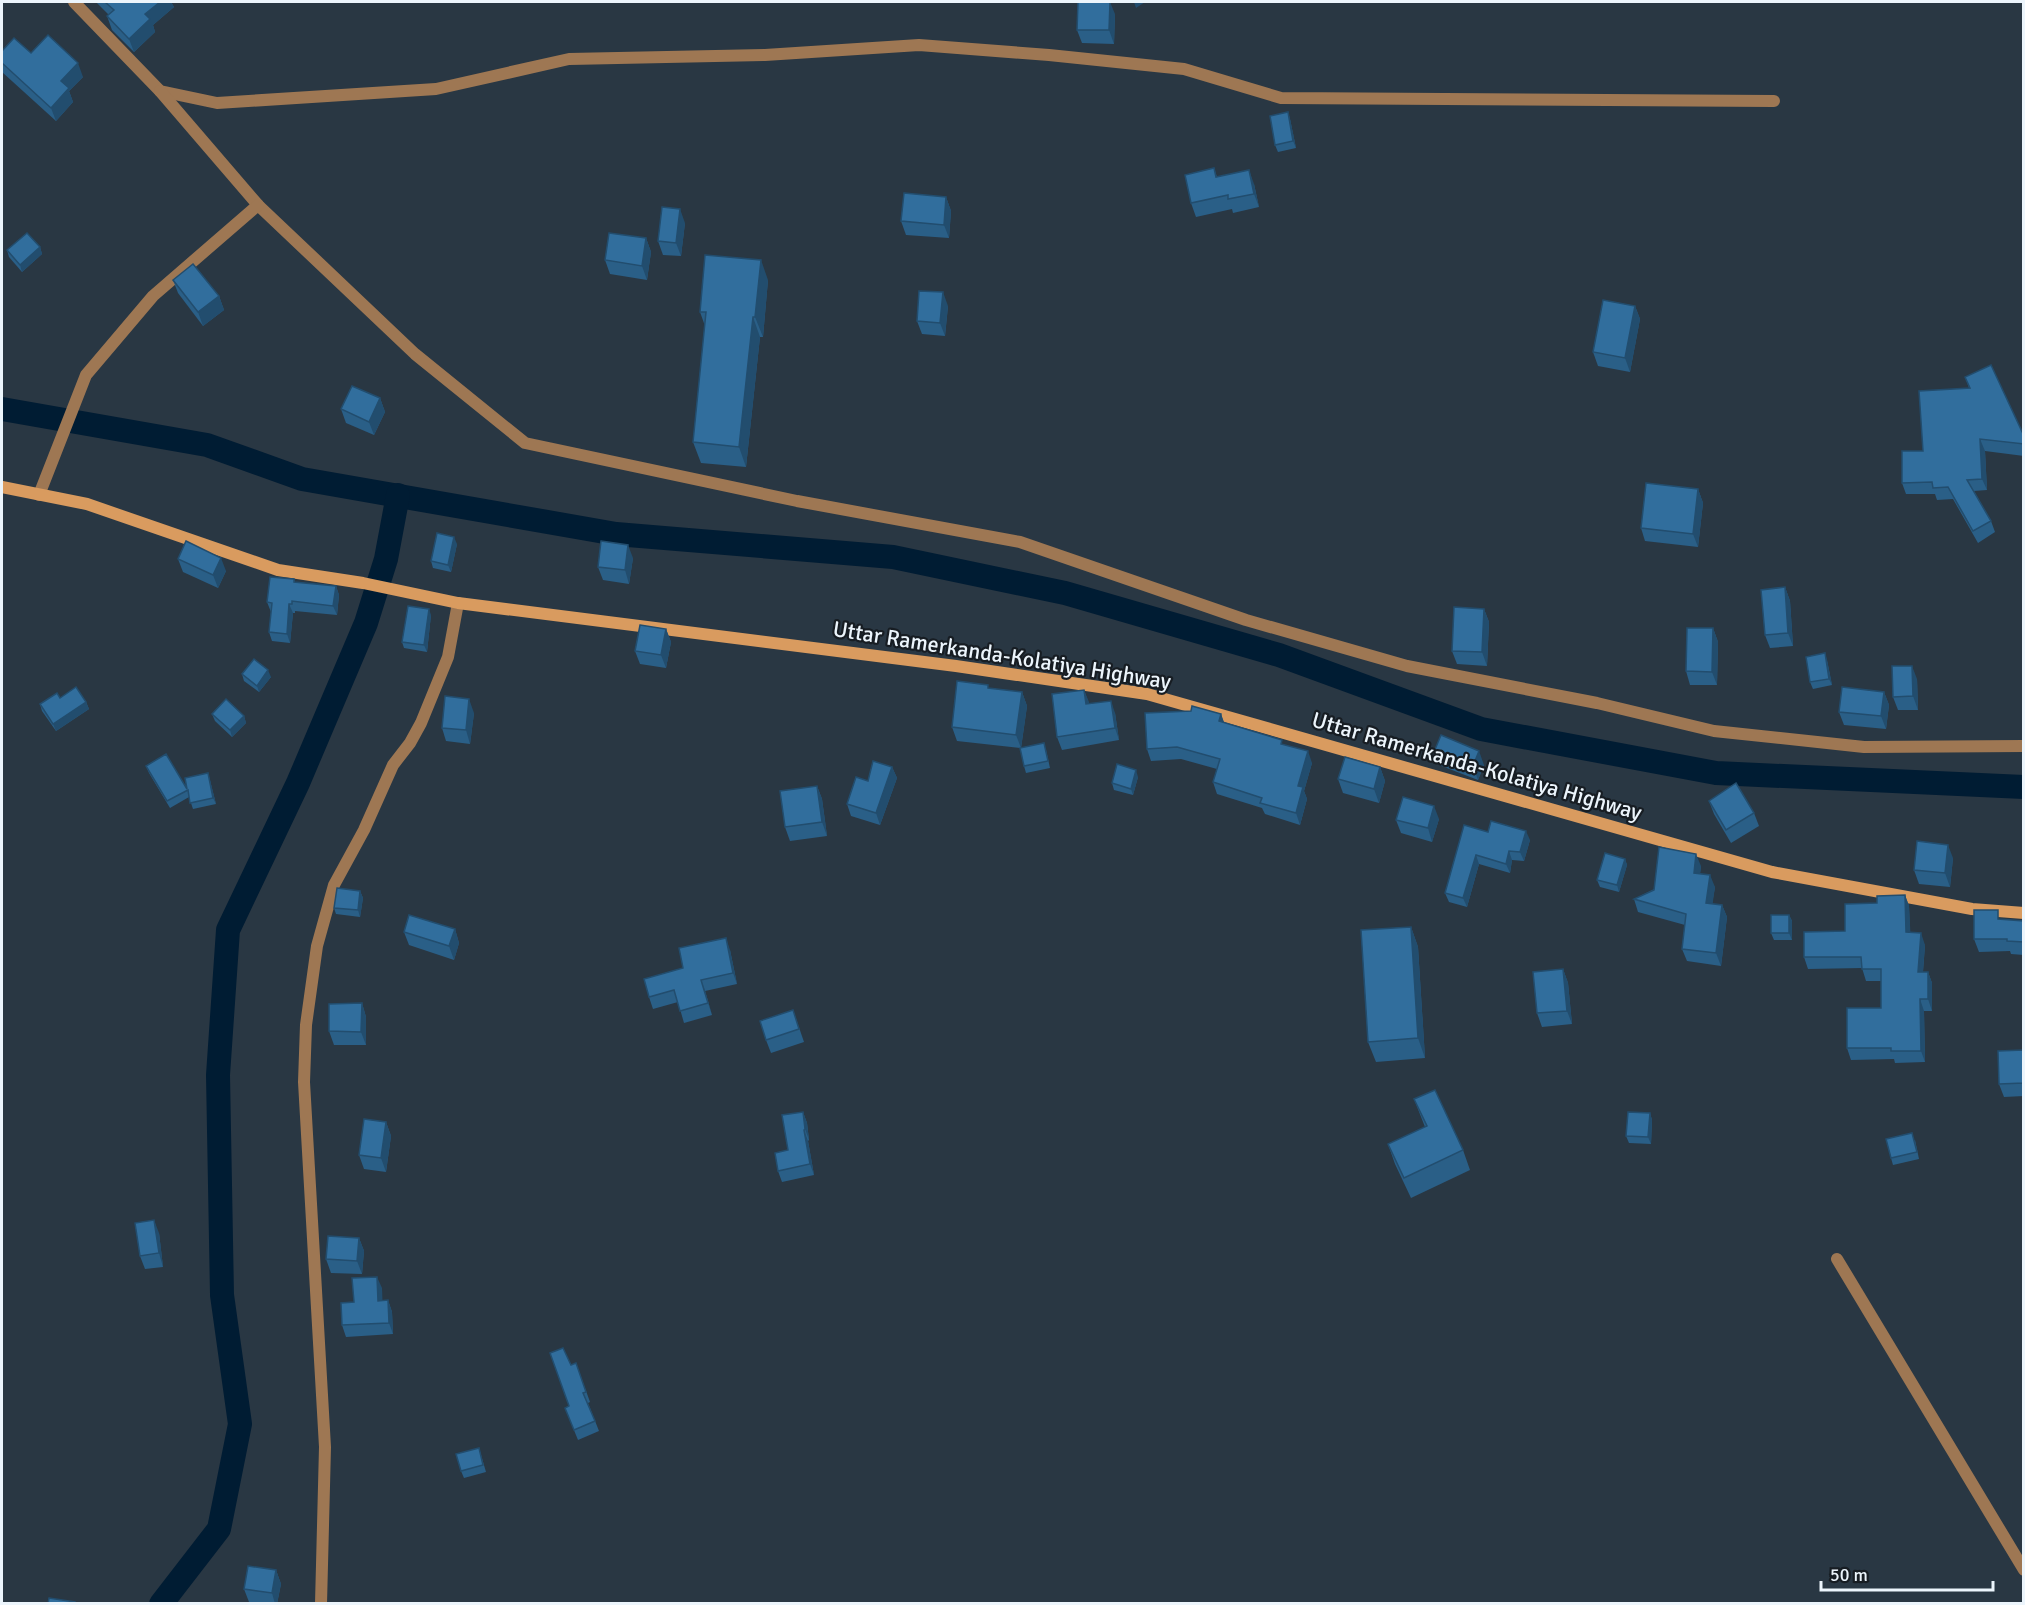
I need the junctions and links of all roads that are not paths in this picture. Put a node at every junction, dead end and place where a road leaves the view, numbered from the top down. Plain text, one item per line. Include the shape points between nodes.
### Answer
1 (74, 2) edge
2 (160, 91) junction
3 (1774, 101) dead end
4 (258, 205) junction
5 (2, 488) edge
6 (39, 495) junction
7 (458, 603) junction
8 (2024, 746) edge
9 (2024, 913) edge
10 (1837, 1259) dead end
11 (2024, 1570) edge
12 (321, 1604) edge

1 - 2 street
2 - 3 street via 217,103 436,89 568,59 765,55 919,45 1184,69 1281,98
2 - 4 street
4 - 6 street via 153,296 86,375
4 - 8 street via 415,354 525,443 797,501 1020,542 1246,620 1407,666 1597,703 1714,731 1864,747
5 - 6 street, Uttar Ramerkanda-Kolatiya Highway
6 - 7 street, Uttar Ramerkanda-Kolatiya Highway via 87,504 278,570
7 - 9 street, Uttar Ramerkanda-Kolatiya Highway via 1147,694 1772,872 1972,909
7 - 12 street via 448,657 421,723 393,765 334,885 317,946 306,1025 303,1082 325,1447
10 - 11 street

